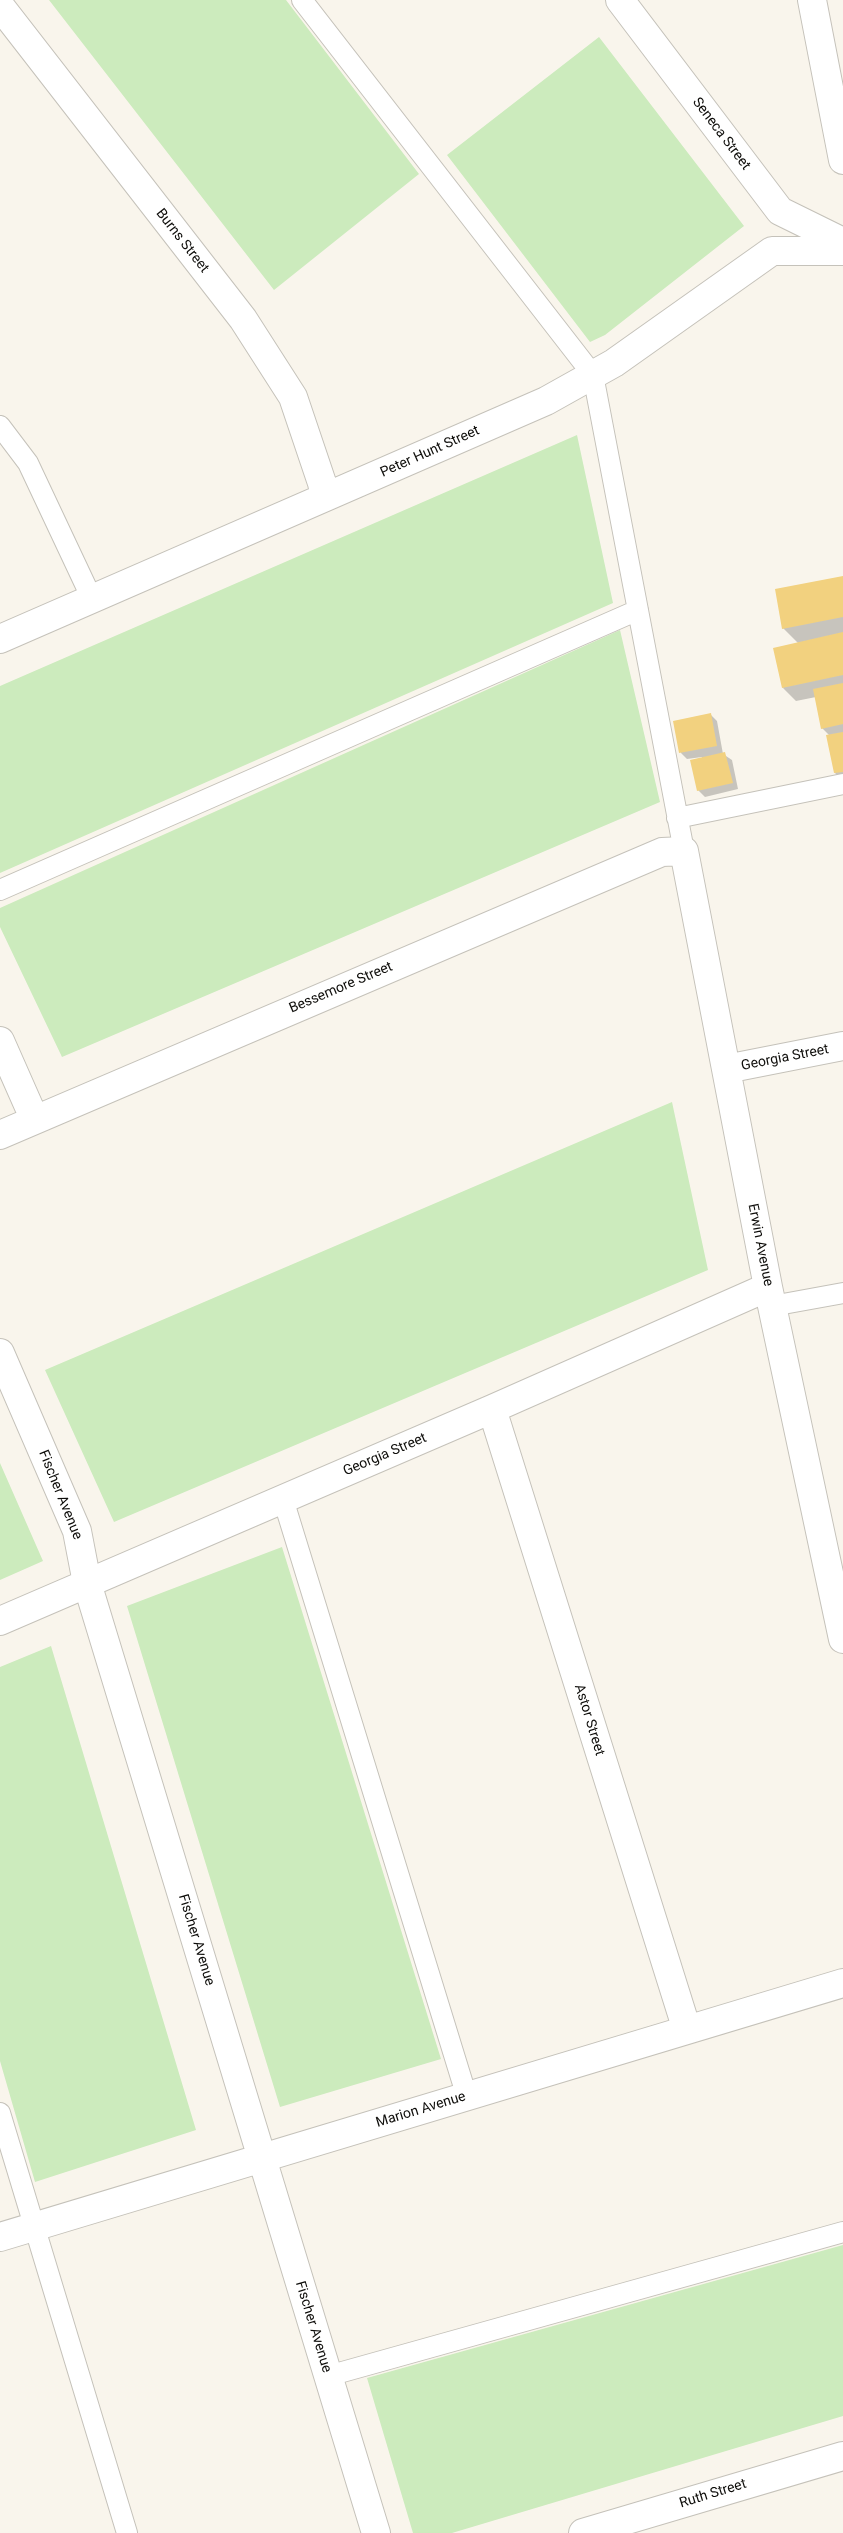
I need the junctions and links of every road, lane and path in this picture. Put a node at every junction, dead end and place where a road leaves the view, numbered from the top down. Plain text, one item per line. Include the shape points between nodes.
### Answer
1 (302, 0) edge
2 (620, 0) edge
3 (812, 0) edge
4 (0, 6) edge
5 (843, 160) edge
6 (843, 242) edge
7 (843, 251) edge
8 (593, 375) junction
9 (0, 426) edge
10 (325, 498) junction
11 (92, 599) junction
12 (638, 610) junction
13 (0, 639) edge
14 (843, 784) edge
15 (677, 818) junction
16 (684, 851) junction
17 (0, 890) edge
18 (0, 1041) edge
19 (843, 1046) edge
20 (726, 1070) junction
21 (34, 1118) junction
22 (0, 1135) edge
23 (843, 1293) edge
24 (770, 1297) junction
25 (3, 1367) edge
26 (492, 1409) junction
27 (283, 1499) junction
28 (835, 1558) edge
29 (87, 1582) junction
30 (0, 1621) edge
31 (843, 1638) edge
32 (843, 1984) edge
33 (687, 2030) junction
34 (467, 2097) junction
35 (0, 2113) edge
36 (262, 2158) junction
37 (33, 2227) junction
38 (843, 2232) edge
39 (0, 2237) edge
40 (328, 2376) junction
41 (843, 2456) edge
42 (128, 2533) edge
43 (376, 2533) edge
44 (583, 2533) edge

1 - 8 lane
2 - 6 street, Seneca Street via 780,211
3 - 5 street
4 - 10 street, Burns Street via 243,319 293,397
7 - 8 street, Peter Hunt Street via 772,251
8 - 10 street, Peter Hunt Street via 546,401
8 - 12 lane
9 - 11 lane via 28,463
10 - 11 street, Peter Hunt Street
11 - 13 street, Peter Hunt Street
12 - 15 lane
12 - 17 lane
14 - 15 lane
15 - 16 lane
16 - 20 street, Erwin Avenue
16 - 21 street, Bessemore Street via 662,852
18 - 21 street
19 - 20 street, Georgia Street
20 - 24 street, Erwin Avenue
21 - 22 street, Bessemore Street
23 - 24 lane
24 - 26 street, Georgia Street
24 - 28 street, Erwin Avenue
25 - 29 street, Fischer Avenue via 77,1531
26 - 27 street, Georgia Street
26 - 33 street, Astor Street
27 - 29 street, Georgia Street
27 - 34 lane
28 - 31 street, Erwin Avenue
29 - 30 street, Georgia Street
29 - 36 street, Fischer Avenue
32 - 33 street, Marion Avenue
33 - 34 street, Marion Avenue
34 - 36 street, Marion Avenue
35 - 37 lane
36 - 37 street, Marion Avenue
36 - 40 street, Fischer Avenue
37 - 39 street, Marion Avenue
37 - 42 lane
38 - 40 lane
40 - 43 street, Fischer Avenue
41 - 44 street, Ruth Street

